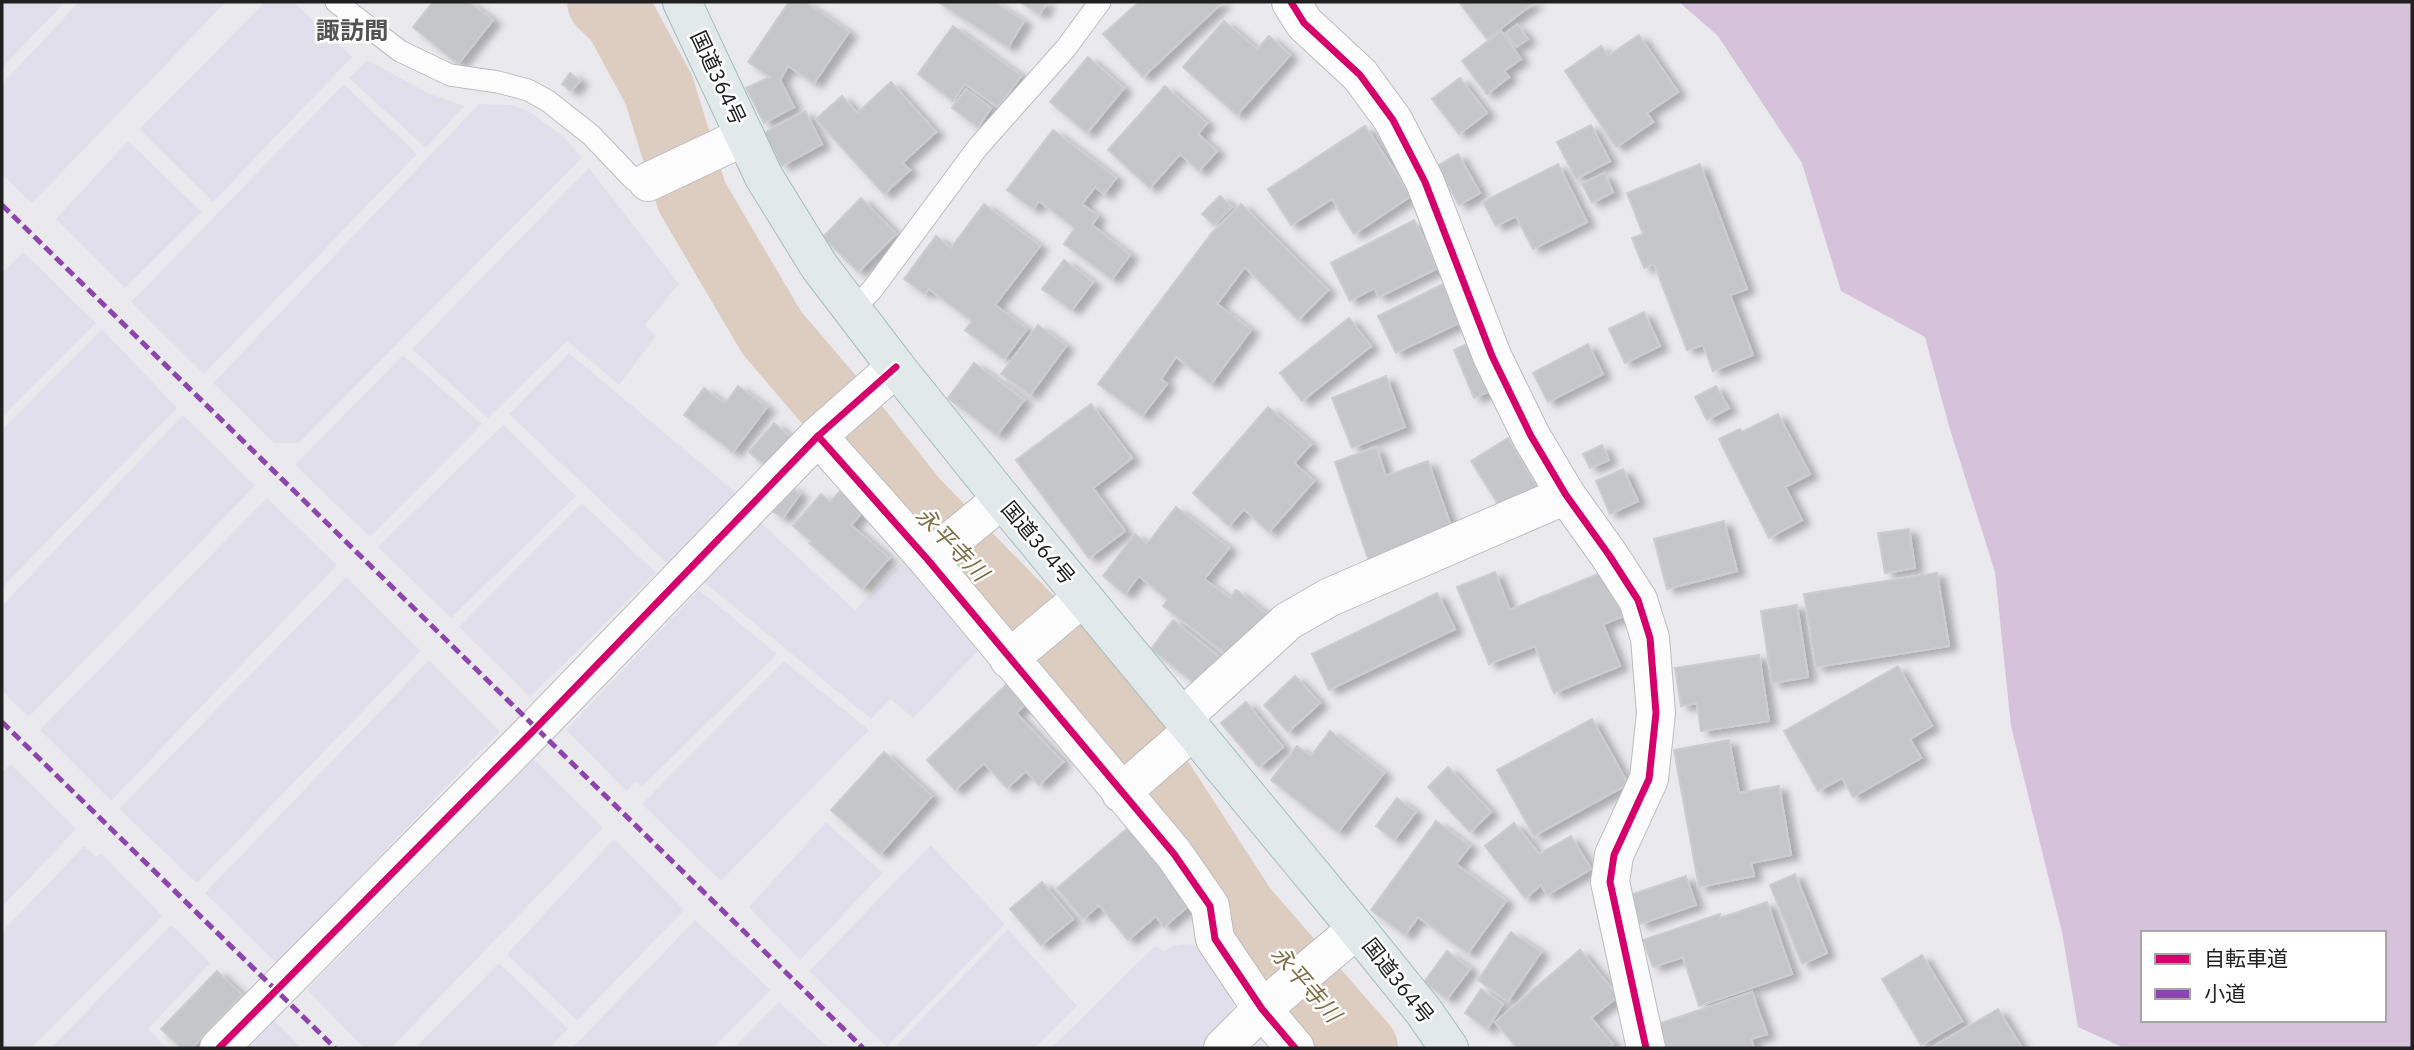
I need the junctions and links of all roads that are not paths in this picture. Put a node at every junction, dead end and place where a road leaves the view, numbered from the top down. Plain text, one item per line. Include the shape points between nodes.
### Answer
1 (336, 2) edge
2 (682, 2) edge
3 (1100, 2) edge
4 (1291, 2) edge
5 (735, 141) junction
6 (648, 182) joint
7 (852, 310) junction
8 (888, 374) junction
9 (823, 431) junction
10 (1566, 495) junction
11 (995, 505) junction
12 (932, 556) junction
13 (1075, 604) junction
14 (1013, 656) junction
15 (1185, 730) junction
16 (1125, 790) junction
17 (1349, 936) junction
18 (1269, 1002) junction
19 (219, 1048) edge
20 (1223, 1048) edge
21 (1296, 1048) edge
22 (1449, 1048) edge
23 (1646, 1048) edge

1 - 6 lane via 400,51 450,75 498,82 548,101 591,135 635,180
2 - 5 highway, 国道364号
3 - 7 lane via 1066,48 978,147 872,290
4 - 10 street via 1304,23 1360,75 1393,120 1425,182 1492,356
5 - 6 street
5 - 7 highway, 国道364号
7 - 8 highway, 国道364号
8 - 9 street
8 - 11 highway, 国道364号
9 - 12 street
9 - 19 street
10 - 15 street via 1329,597 1287,621
10 - 23 street via 1638,600 1650,638 1656,713 1648,779 1615,855 1610,882
11 - 12 street
11 - 13 highway, 国道364号
12 - 14 street
13 - 14 street
13 - 15 highway, 国道364号
14 - 16 street
15 - 16 street
15 - 17 highway, 国道364号
16 - 18 street via 1210,906 1214,939
17 - 18 street
17 - 22 highway, 国道364号 via 1424,1012
18 - 20 street
18 - 21 street

